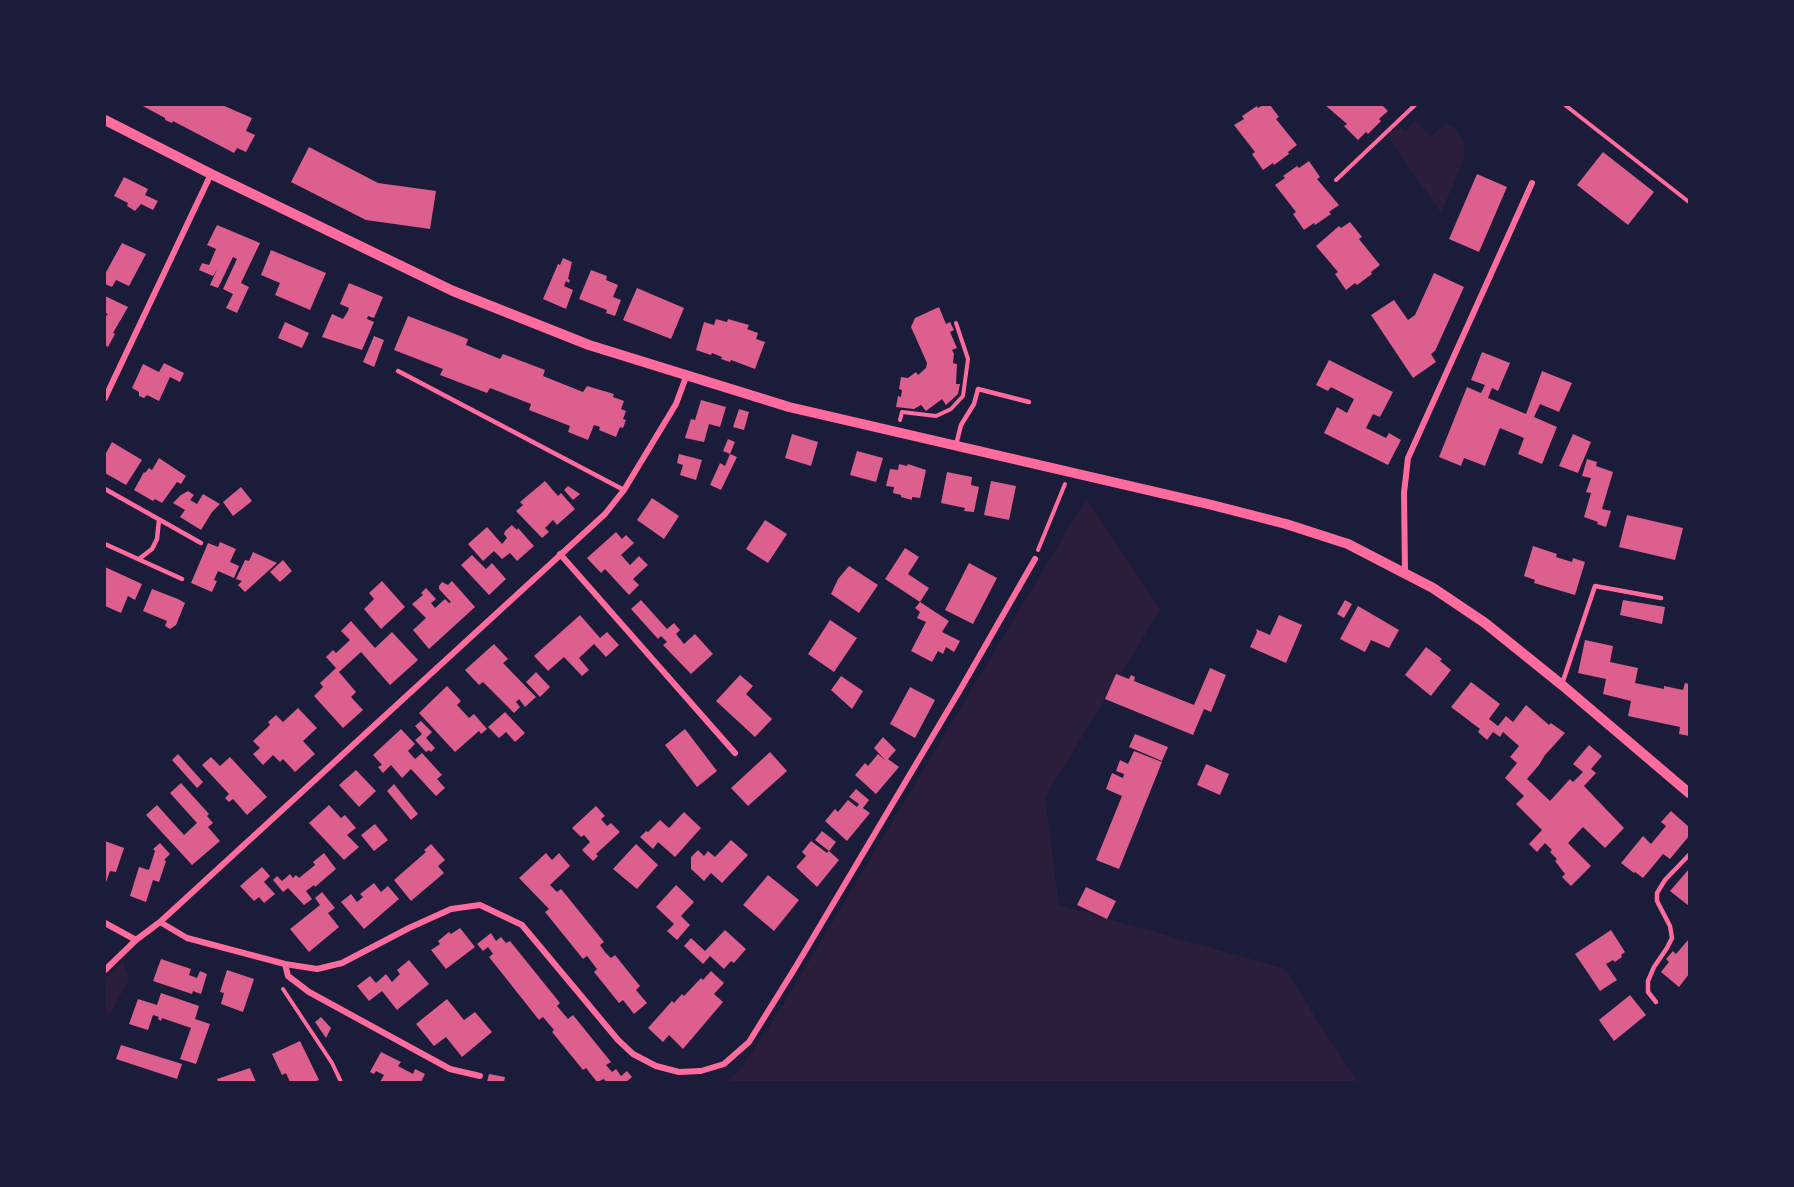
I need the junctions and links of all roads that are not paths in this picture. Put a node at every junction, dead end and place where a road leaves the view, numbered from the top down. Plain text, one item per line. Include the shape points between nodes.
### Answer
1 (105, 120) edge
2 (211, 174) junction
3 (1532, 183) dead end
4 (398, 371) dead end
5 (687, 376) junction
6 (105, 398) edge
7 (1029, 402) dead end
8 (956, 445) junction
9 (105, 489) edge
10 (624, 490) junction
11 (159, 520) junction
12 (201, 543) dead end
13 (105, 544) edge
14 (560, 554) junction
15 (139, 559) junction
16 (1035, 559) road end
17 (1405, 572) junction
18 (182, 579) dead end
19 (1661, 598) dead end
20 (1562, 685) junction
21 (735, 753) dead end
22 (1689, 793) edge
23 (1689, 855) edge
24 (160, 922) junction
25 (105, 923) edge
26 (136, 940) junction
27 (285, 963) junction
28 (105, 970) edge
29 (1656, 1002) dead end
30 (480, 1076) dead end

1 - 2 street
2 - 5 street via 453,291 589,345
2 - 6 street
3 - 17 street via 1408,458 1404,493
4 - 10 lane
5 - 8 street via 789,407
5 - 10 street via 676,404
7 - 8 lane via 978,389
8 - 17 street via 1286,524 1348,544
9 - 11 lane
10 - 14 street via 605,514
11 - 12 lane
11 - 15 lane via 158,539
13 - 15 lane
14 - 21 street
14 - 24 street
15 - 18 lane
16 - 27 street via 749,1042 724,1064 701,1071 679,1071 656,1066 633,1054 522,925 480,905 451,909 342,963 317,969
17 - 20 street via 1485,623
19 - 20 lane via 1595,586
20 - 22 street
23 - 29 lane via 1657,893 1672,938 1648,981 1648,992
24 - 26 street
24 - 27 street via 187,938
25 - 26 street
26 - 28 street
27 - 30 street via 288,976 309,992 450,1069

